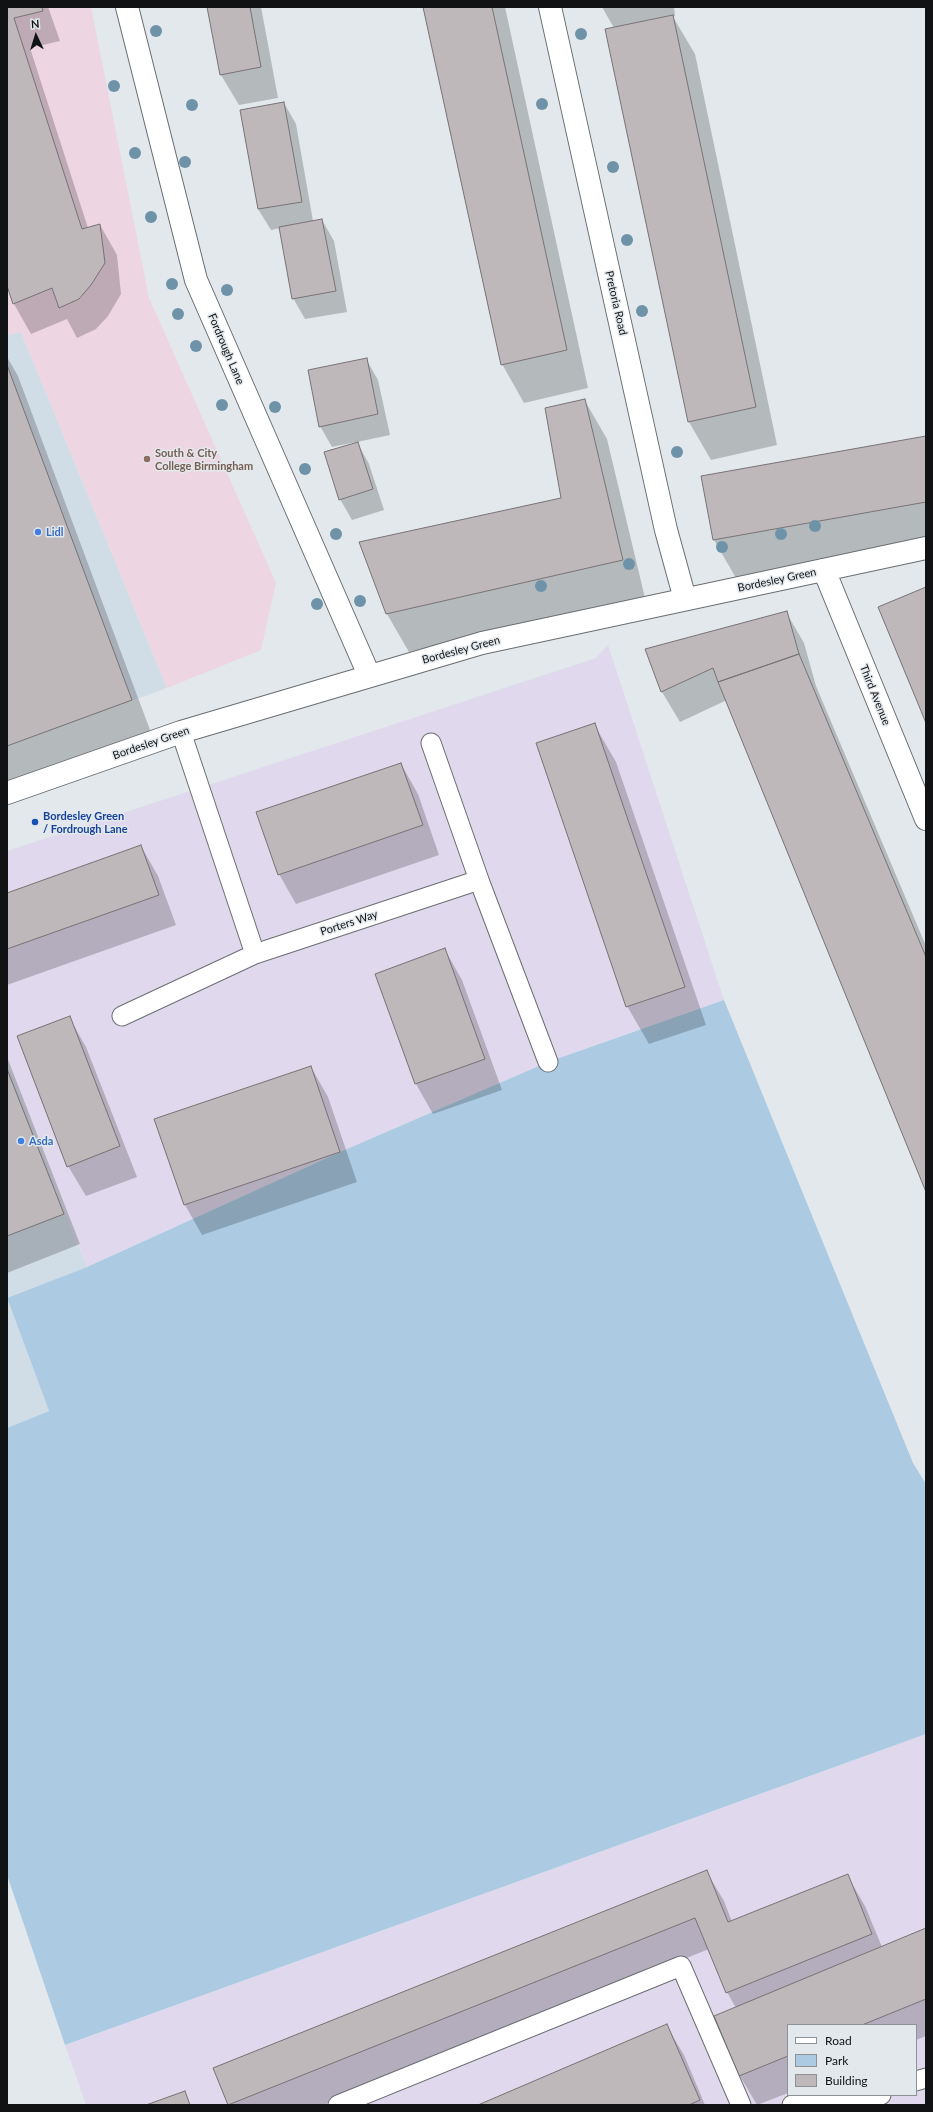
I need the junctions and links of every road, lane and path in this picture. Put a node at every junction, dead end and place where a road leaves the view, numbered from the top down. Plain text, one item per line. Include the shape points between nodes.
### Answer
1 (127, 7) edge
2 (550, 7) edge
3 (926, 548) edge
4 (824, 570) junction
5 (685, 598) junction
6 (369, 675) junction
7 (181, 732) junction
8 (432, 743) dead end
9 (7, 793) edge
10 (926, 819) edge
11 (479, 880) junction
12 (255, 954) junction
13 (122, 1016) dead end
14 (548, 1062) dead end
15 (874, 2096) edge
16 (338, 2105) edge
17 (742, 2105) edge
18 (792, 2105) edge

1 - 6 street, Fordrough Lane via 196,280
2 - 5 street, Pretoria Road via 666,530
3 - 4 street, Bordesley Green
4 - 5 street, Bordesley Green
4 - 10 street, Third Avenue
5 - 6 street, Bordesley Green via 482,643
6 - 7 street, Bordesley Green
7 - 9 street, Bordesley Green
7 - 12 lane
8 - 11 lane
11 - 12 lane, Porters Way
11 - 14 lane
12 - 13 lane, Porters Way
15 - 18 lane via 855,2099 826,2097
16 - 17 lane via 681,1966

